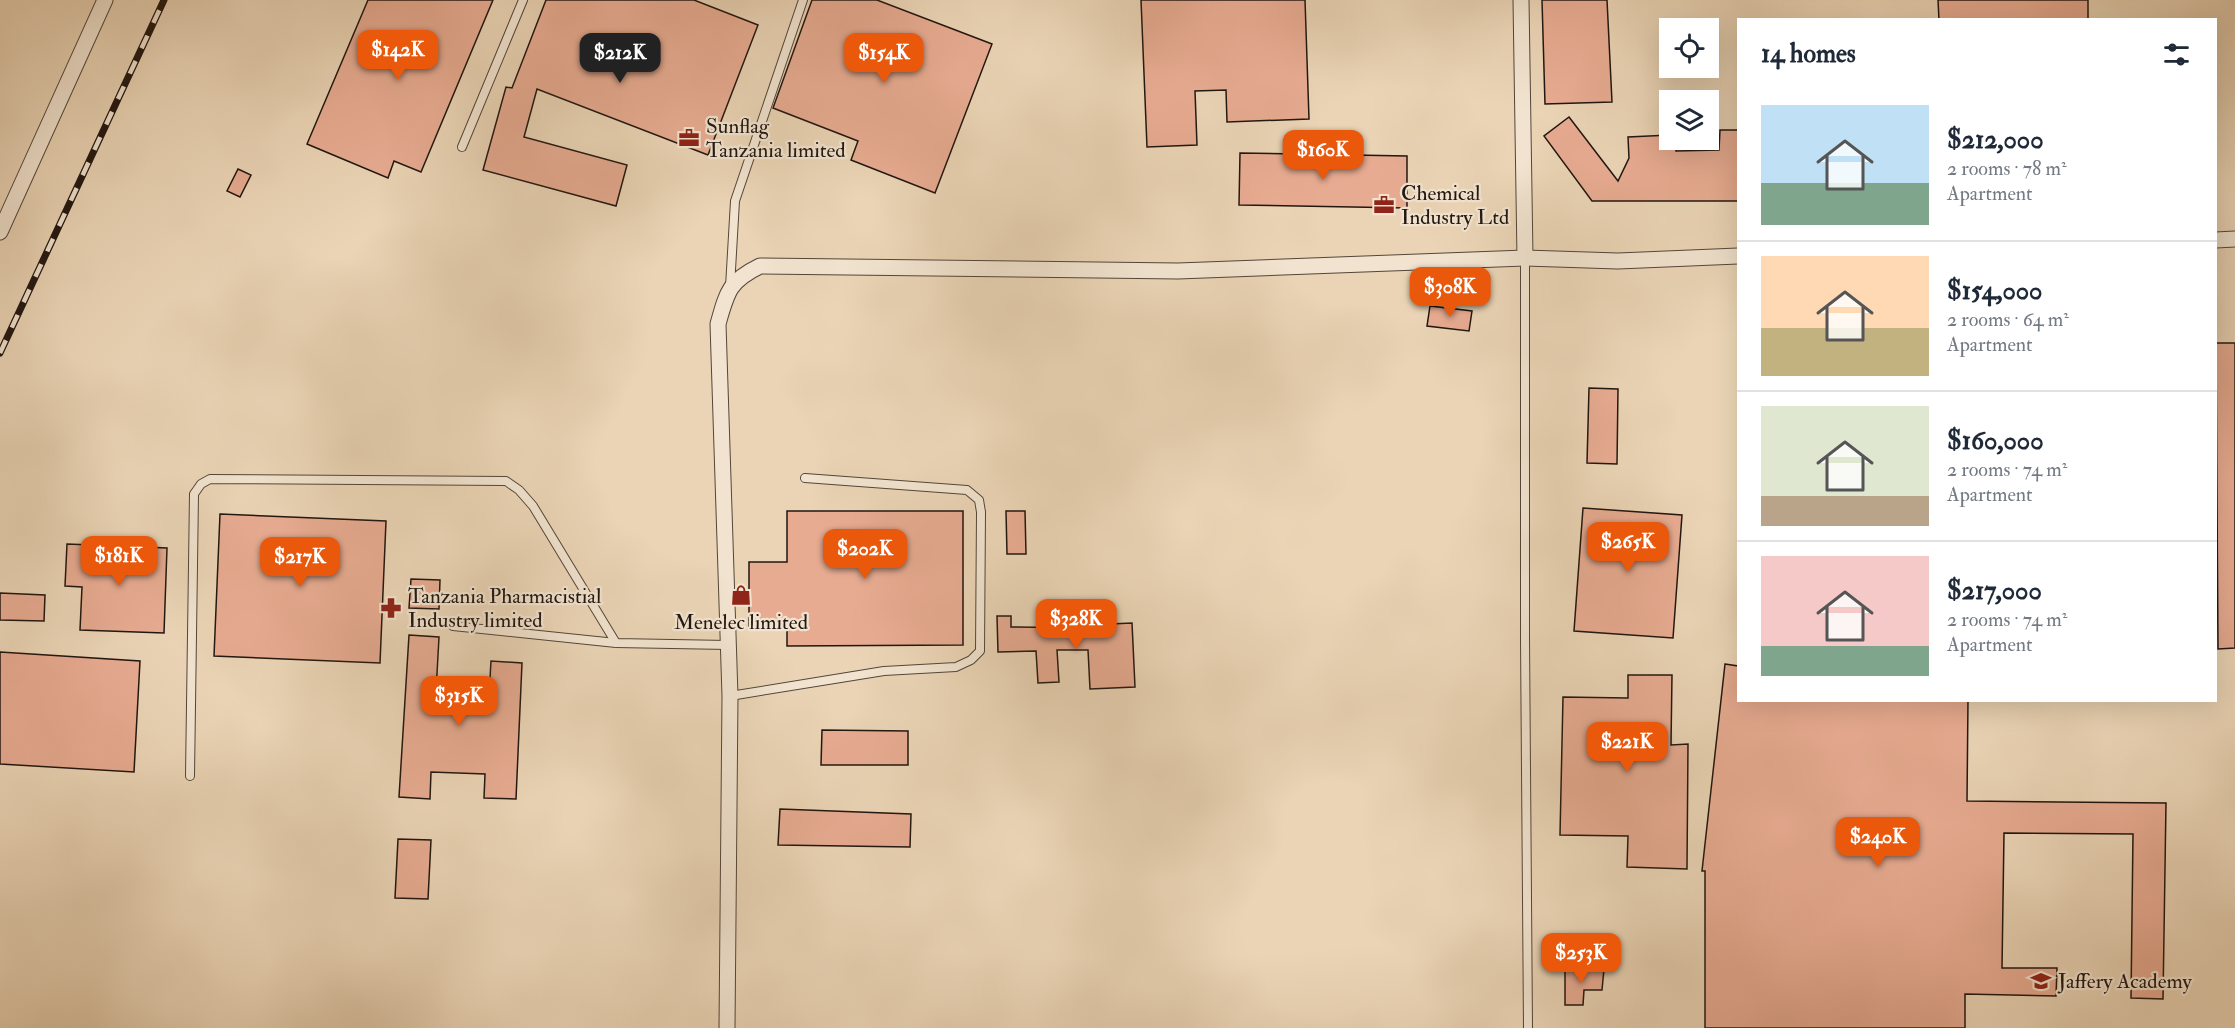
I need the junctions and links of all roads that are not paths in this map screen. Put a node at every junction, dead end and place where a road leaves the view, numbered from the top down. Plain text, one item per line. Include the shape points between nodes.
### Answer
1 (105, 0) edge
2 (523, 0) edge
3 (803, 0) edge
4 (1521, 0) edge
5 (462, 147) dead end
6 (0, 232) edge
7 (2235, 239) edge
8 (2217, 240) edge
9 (1737, 256) edge
10 (1525, 258) junction
11 (729, 287) junction
12 (805, 478) dead end
13 (453, 626) dead end
14 (616, 643) junction
15 (728, 645) junction
16 (730, 696) junction
17 (190, 776) dead end
18 (727, 1028) edge
19 (1528, 1028) edge

1 - 6 street
2 - 5 lane
3 - 11 lane via 735,201
4 - 10 street
7 - 8 street
9 - 10 street via 1618,261
10 - 11 street via 1178,271 760,266 741,275
10 - 19 lane
11 - 15 street via 718,324
12 - 16 lane via 967,489 979,500 980,651 956,667 884,671
13 - 14 lane
14 - 15 lane
14 - 17 lane via 533,506 506,481 210,479 195,494
15 - 16 street
16 - 18 street

